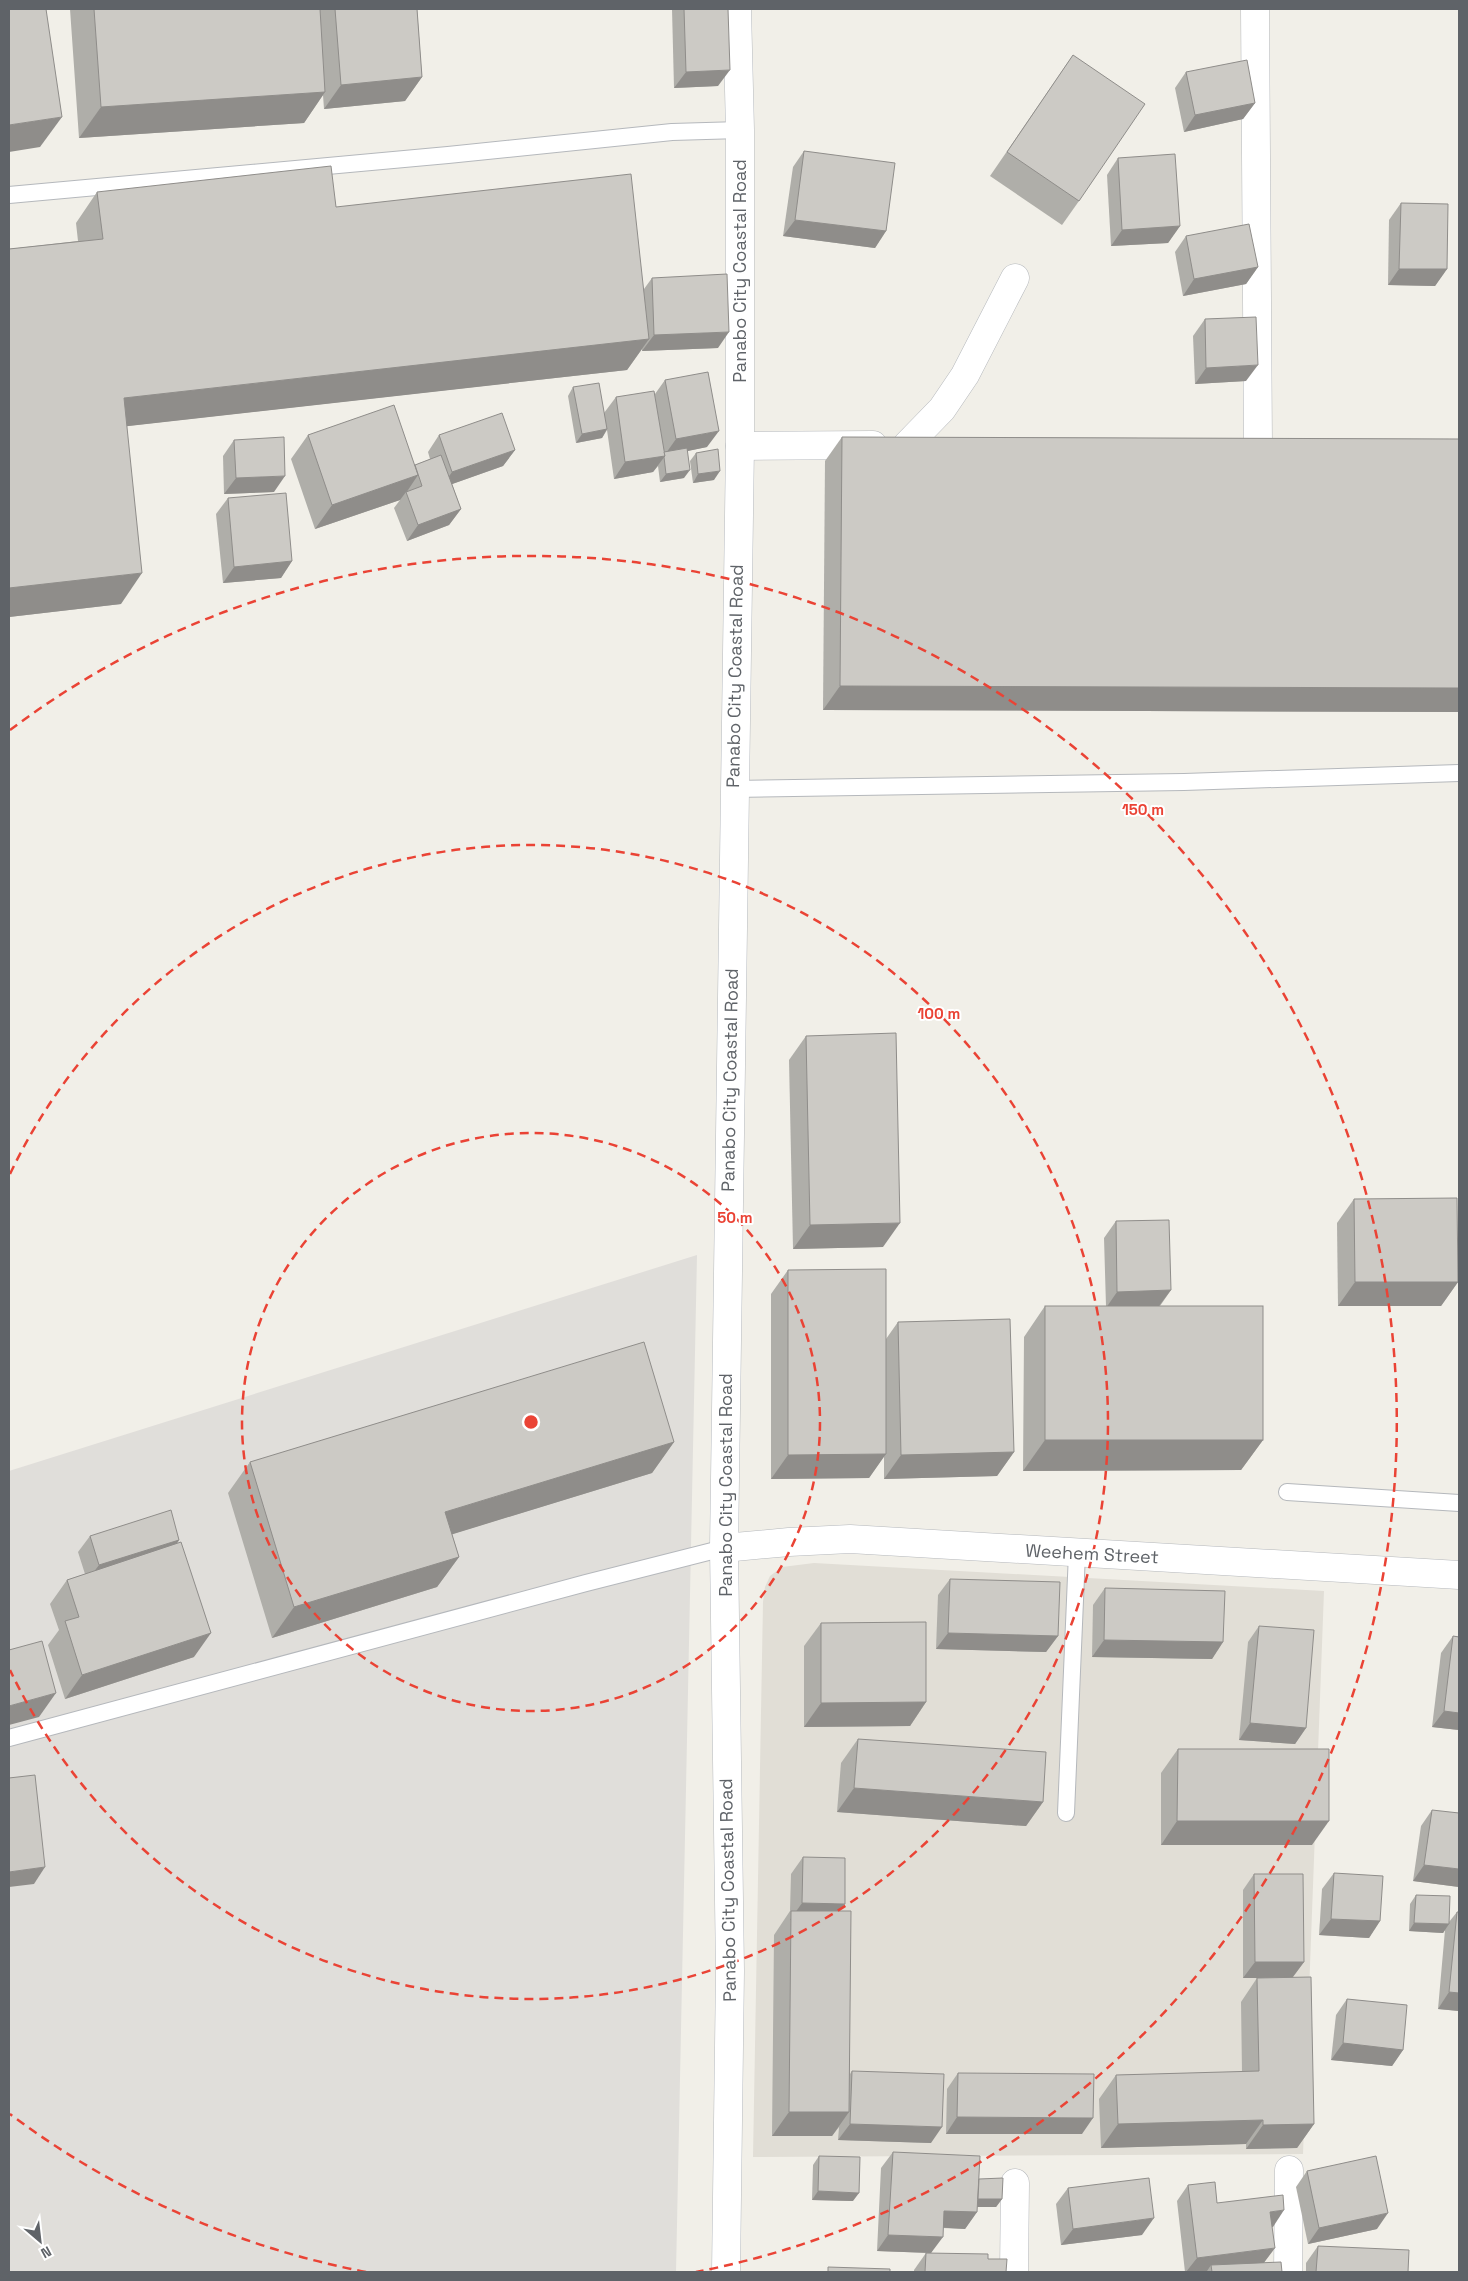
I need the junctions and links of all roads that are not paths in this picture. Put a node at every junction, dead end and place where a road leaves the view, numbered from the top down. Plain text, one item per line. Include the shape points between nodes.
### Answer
1 (737, 9) edge
2 (1255, 9) edge
3 (740, 130) junction
4 (9, 194) edge
5 (1016, 278) dead end
6 (907, 445) junction
7 (946, 445) edge
8 (740, 446) junction
9 (1229, 446) edge
10 (1258, 446) junction
11 (1287, 446) edge
12 (1459, 773) edge
13 (733, 788) junction
14 (1287, 1492) dead end
15 (1459, 1503) edge
16 (724, 1548) junction
17 (1077, 1553) junction
18 (1459, 1575) edge
19 (9, 1738) edge
20 (1066, 1813) dead end
21 (1289, 2170) dead end
22 (1015, 2183) dead end
23 (726, 2272) edge
24 (1014, 2272) edge
25 (1288, 2272) edge

1 - 3 main road, Panabo City Coastal Road
2 - 10 main road
3 - 4 lane via 672,132 448,156
3 - 8 main road, Panabo City Coastal Road
5 - 6 main road via 965,375 942,409
6 - 7 main road
6 - 8 main road
8 - 13 main road, Panabo City Coastal Road
9 - 10 main road
10 - 11 main road
12 - 13 lane via 1174,782
13 - 16 main road, Panabo City Coastal Road
14 - 15 lane
16 - 17 main road, Weehem Street via 850,1539
16 - 19 lane
16 - 23 main road, Panabo City Coastal Road via 730,1971
17 - 18 main road, Weehem Street
17 - 20 lane
21 - 25 main road
22 - 24 main road

